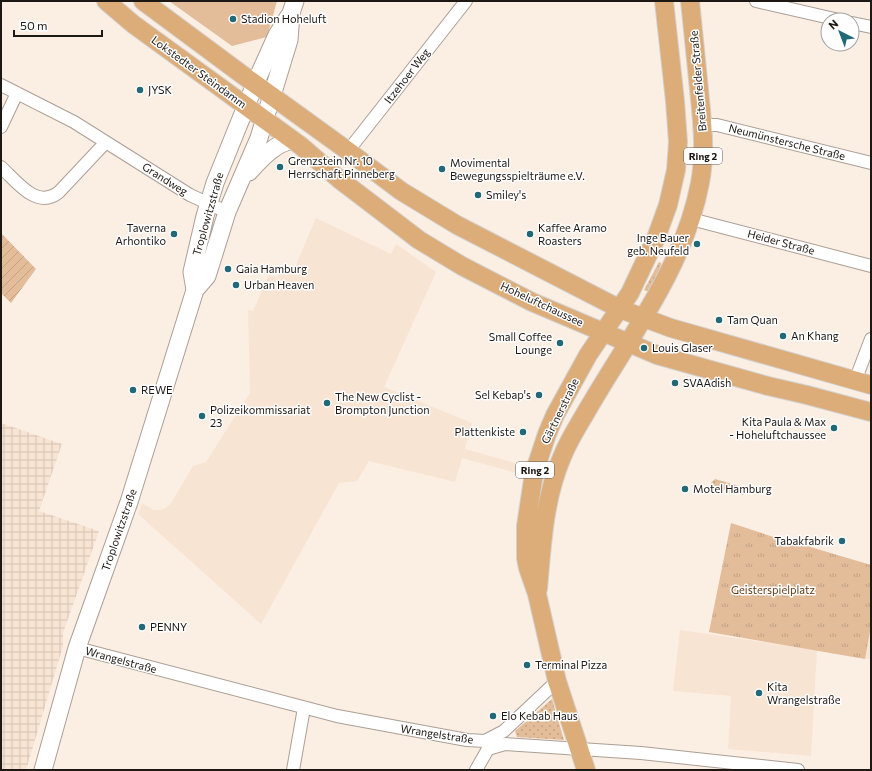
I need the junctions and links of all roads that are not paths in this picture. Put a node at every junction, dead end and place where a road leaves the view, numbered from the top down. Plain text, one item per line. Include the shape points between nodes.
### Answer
1 (106, 1) edge
2 (142, 1) edge
3 (466, 1) edge
4 (664, 1) edge
5 (690, 1) edge
6 (756, 1) edge
7 (293, 7) edge
8 (820, 16) edge
9 (860, 25) edge
10 (871, 27) edge
11 (1, 84) edge
12 (17, 92) junction
13 (260, 101) junction
14 (703, 125) junction
15 (1, 127) edge
16 (293, 140) junction
17 (106, 142) junction
18 (348, 151) junction
19 (871, 163) edge
20 (1, 167) edge
21 (240, 183) junction
22 (208, 203) junction
23 (227, 212) junction
24 (691, 219) junction
25 (871, 266) edge
26 (195, 290) junction
27 (620, 309) junction
28 (644, 318) junction
29 (604, 332) junction
30 (871, 339) edge
31 (628, 342) junction
32 (863, 383) edge
33 (871, 412) edge
34 (537, 594) junction
35 (77, 648) junction
36 (558, 681) junction
37 (304, 708) junction
38 (486, 745) junction
39 (580, 750) junction
40 (43, 770) edge
41 (293, 770) edge
42 (476, 770) edge
43 (586, 770) edge
44 (798, 770) edge

1 - 13 main road, Lokstedter Steindamm via 133,24
2 - 13 main road, Lokstedter Steindamm
3 - 18 street, Itzehoer Weg
4 - 27 main road, Ring 2 via 678,142 676,170 662,223
5 - 14 main road, Breitenfelder Straße / Ring 2
6 - 8 street
7 - 13 street via 277,35
9 - 10 street
11 - 12 street, Grandweg
12 - 15 street
12 - 17 street, Grandweg
13 - 16 main road, Hoheluftchaussee
13 - 18 main road
13 - 21 street, Troplowitzstraße via 259,138
13 - 22 street, Troplowitzstraße via 221,167
13 - 23 street via 232,176
14 - 19 street, Neumünstersche Straße via 717,125
14 - 24 main road, Breitenfelder Straße / Ring 2 via 700,182
16 - 21 street via 274,148
16 - 29 main road, Hoheluftchaussee via 339,179 425,244 532,302
17 - 20 street via 59,192 47,199 29,193
17 - 22 street, Grandweg via 190,195
18 - 27 main road via 401,191 457,225
21 - 23 street, Troplowitzstraße
22 - 23 street, Grandweg
22 - 26 street, Troplowitzstraße via 192,272
23 - 26 street, Troplowitzstraße via 207,276
24 - 25 street, Heider Straße
24 - 28 main road, Breitenfelder Straße / Ring 2 via 670,269
26 - 35 street, Troplowitzstraße via 138,474
27 - 28 main road
27 - 29 main road, Gärtnerstraße / Ring 2
28 - 31 main road, Gärtnerstraße / Ring 2
28 - 32 main road via 679,331
29 - 31 main road, Hoheluftchaussee
29 - 34 main road, Gärtnerstraße / Ring 2 via 588,355 555,415 534,473 526,526 526,558
30 - 32 street
31 - 33 main road, Hoheluftchaussee via 657,355
31 - 34 main road, Gärtnerstraße / Ring 2 via 562,455 555,474 547,503
34 - 36 main road, Gärtnerstraße / Ring 2
35 - 37 street, Wrangelstraße
35 - 40 street, Troplowitzstraße
36 - 38 street
36 - 39 main road, Gärtnerstraße / Ring 2
37 - 38 street, Wrangelstraße
37 - 41 street
38 - 39 street, Wrangelstraße
38 - 42 street
39 - 43 main road, Gärtnerstraße / Ring 2
39 - 44 street, Wrangelstraße

